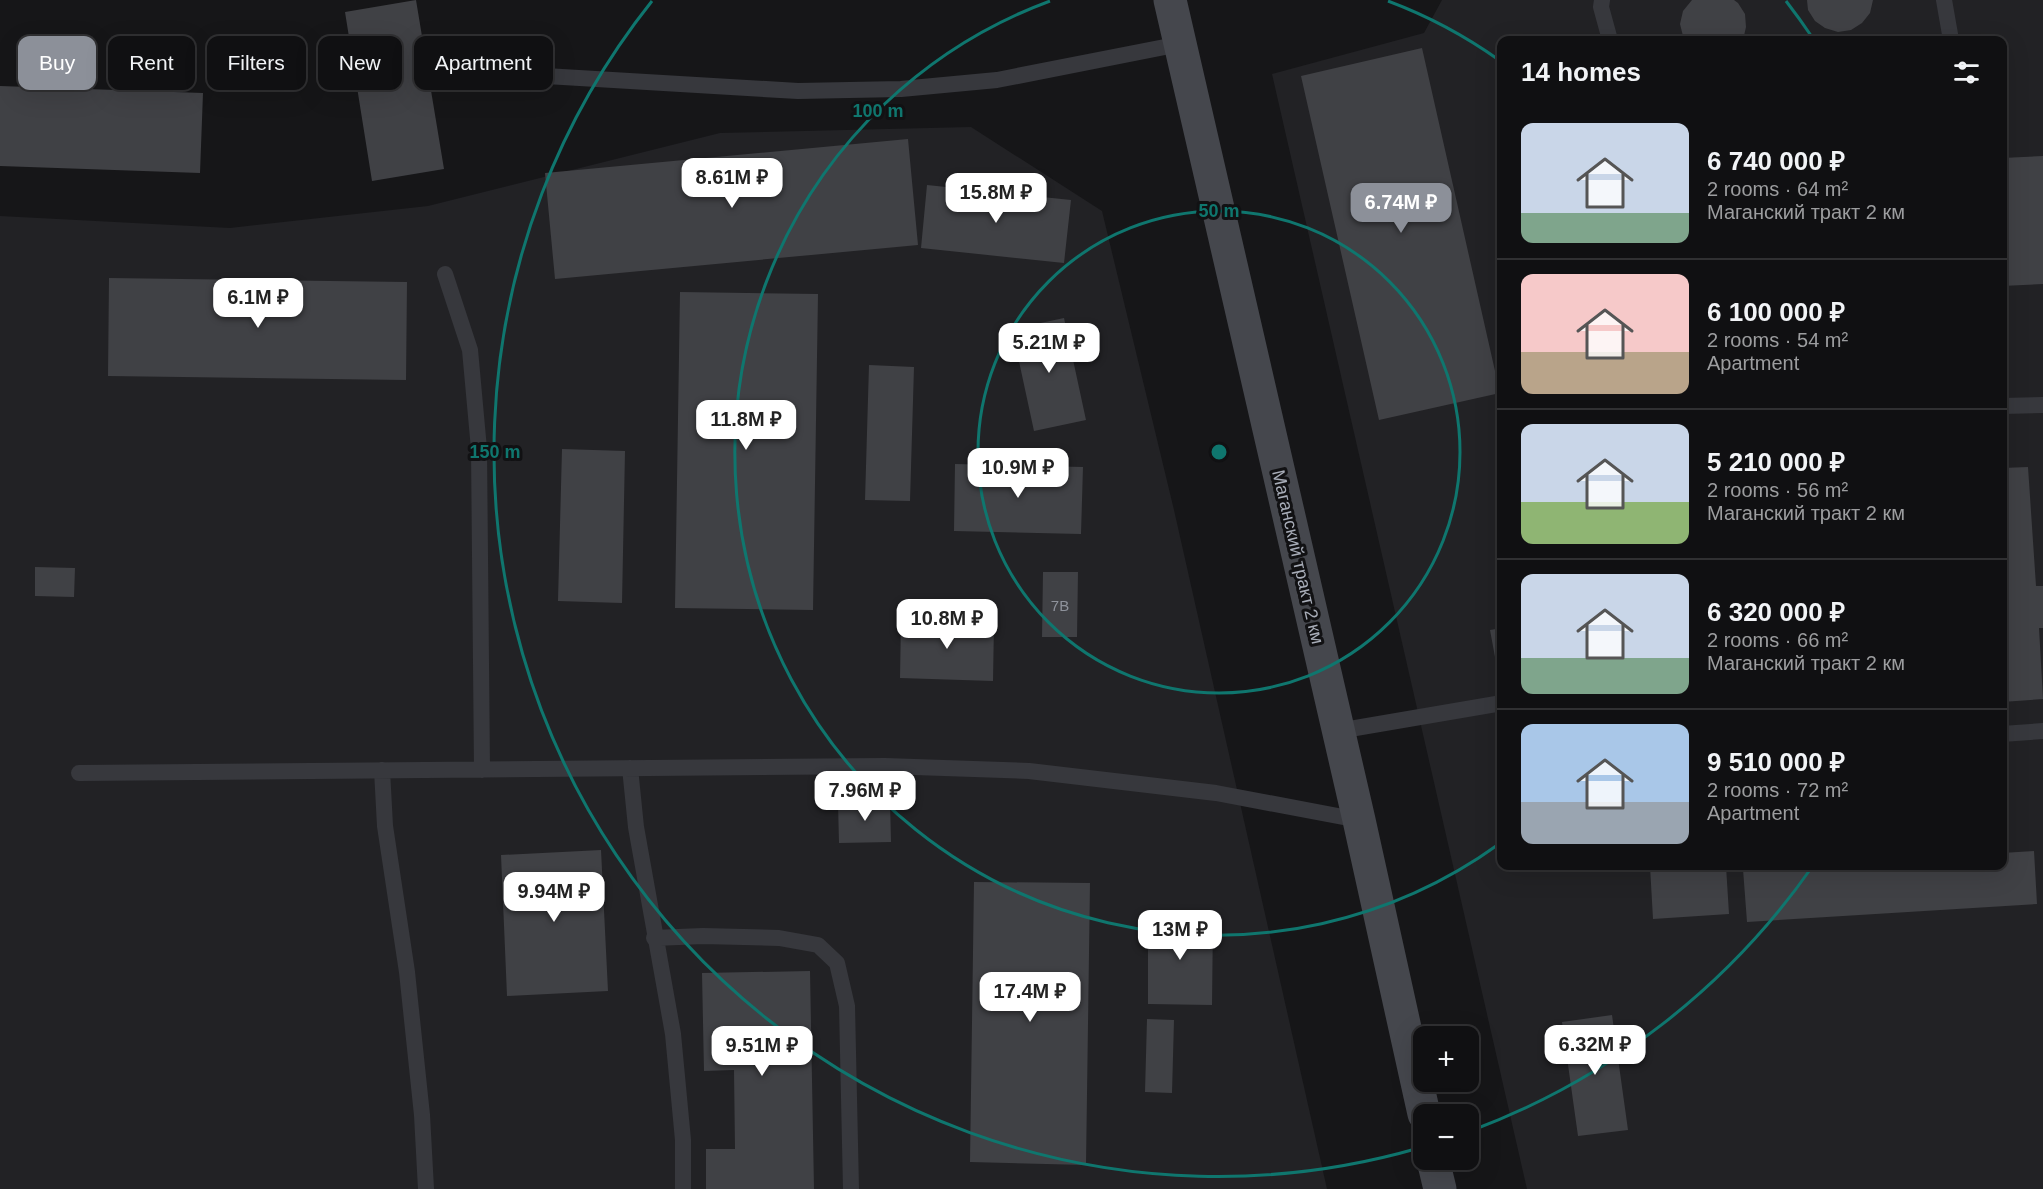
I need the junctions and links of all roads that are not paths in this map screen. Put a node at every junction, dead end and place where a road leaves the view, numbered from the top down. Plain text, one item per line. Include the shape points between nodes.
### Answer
1 (1170, 0) edge
2 (1602, 0) edge
3 (1944, 0) edge
4 (1609, 36) edge
5 (1951, 36) edge
6 (1180, 44) junction
7 (553, 76) edge
8 (445, 274) dead end
9 (2043, 405) edge
10 (2007, 406) edge
11 (1497, 704) edge
12 (1338, 731) junction
13 (2043, 731) edge
14 (2007, 734) edge
15 (630, 768) junction
16 (382, 770) junction
17 (482, 770) junction
18 (79, 773) dead end
19 (1359, 820) junction
20 (654, 938) junction
21 (1422, 1104) edge
22 (1435, 1170) edge
23 (426, 1189) edge
24 (682, 1189) edge
25 (850, 1189) edge
26 (1440, 1189) edge

1 - 6 main road, Маганский тракт 2 км
2 - 4 lane
3 - 5 lane
6 - 7 lane via 997,80 901,89 798,91
6 - 12 main road, Маганский тракт 2 км
8 - 17 lane via 470,350 479,449
9 - 10 lane
11 - 12 lane
12 - 19 main road, Маганский тракт 2 км
13 - 14 lane
15 - 17 lane
15 - 19 lane via 885,766 1029,771 1216,793
15 - 20 lane
16 - 17 lane
16 - 18 lane
16 - 23 lane via 385,826 407,972
19 - 21 main road, Маганский тракт 2 км
20 - 24 lane via 673,1034 683,1140
20 - 25 lane via 779,938 818,945 837,963 847,1006
22 - 26 main road

